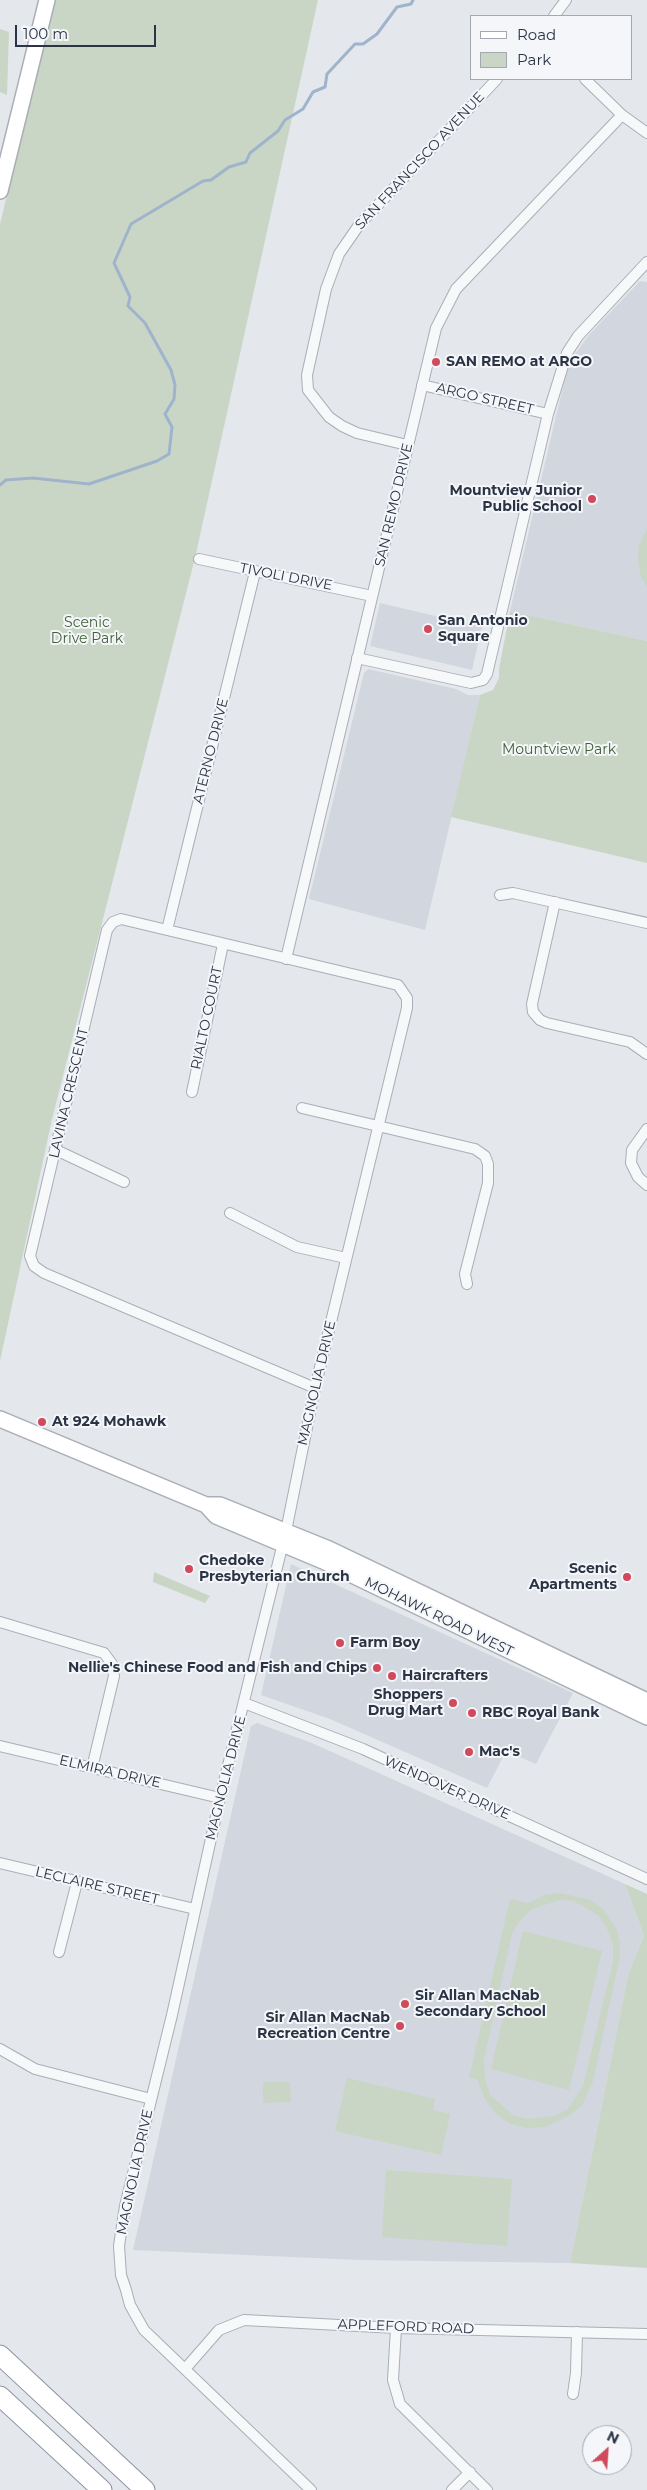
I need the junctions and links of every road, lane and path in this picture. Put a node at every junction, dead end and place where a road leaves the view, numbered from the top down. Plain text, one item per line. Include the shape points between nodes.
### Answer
1 (48, 0) edge
2 (566, 0) edge
3 (555, 15) edge
4 (496, 80) edge
5 (586, 80) edge
6 (622, 115) junction
7 (647, 133) edge
8 (3, 164) edge
9 (0, 191) edge
10 (646, 266) edge
11 (422, 385) junction
12 (548, 414) junction
13 (407, 445) junction
14 (199, 559) dead end
15 (255, 572) junction
16 (372, 596) junction
17 (357, 658) junction
18 (500, 895) dead end
19 (554, 902) junction
20 (647, 923) edge
21 (167, 930) junction
22 (223, 944) junction
23 (286, 959) junction
24 (407, 998) joint
25 (647, 1054) edge
26 (192, 1092) dead end
27 (302, 1108) dead end
28 (378, 1125) junction
29 (647, 1129) edge
30 (56, 1150) junction
31 (124, 1182) dead end
32 (647, 1185) edge
33 (230, 1213) dead end
34 (346, 1258) junction
35 (467, 1284) dead end
36 (315, 1388) junction
37 (0, 1419) edge
38 (284, 1537) junction
39 (0, 1622) edge
40 (559, 1658) junction
41 (534, 1664) junction
42 (647, 1701) edge
43 (244, 1703) junction
44 (647, 1717) edge
45 (0, 1746) edge
46 (92, 1768) junction
47 (220, 1798) junction
48 (0, 1863) edge
49 (647, 1880) edge
50 (77, 1882) junction
51 (195, 1909) junction
52 (59, 1952) dead end
53 (0, 2049) edge
54 (152, 2099) junction
55 (396, 2328) junction
56 (577, 2332) junction
57 (647, 2334) edge
58 (0, 2355) edge
59 (184, 2369) junction
60 (573, 2394) dead end
61 (0, 2396) edge
62 (470, 2472) junction
63 (102, 2490) edge
64 (145, 2490) edge
65 (311, 2490) edge
66 (452, 2490) edge
67 (487, 2490) edge

1 - 8 main road
2 - 3 street
4 - 13 street, SAN FRANCISCO AVENUE via 359,225 338,254 326,289 307,376 308,390 329,418 342,426
5 - 6 street
6 - 7 street
6 - 11 street, SAN REMO DRIVE via 456,289 436,328
8 - 9 main road
10 - 12 street via 578,336 567,353
11 - 12 street, ARGO STREET
11 - 13 street, SAN REMO DRIVE
12 - 17 street via 483,680 471,683
13 - 16 street, SAN REMO DRIVE
14 - 15 street, TIVOLI DRIVE
15 - 16 street, TIVOLI DRIVE
15 - 21 street, ATERNO DRIVE
16 - 17 street, SAN REMO DRIVE
17 - 23 street, SAN REMO DRIVE
18 - 19 street via 513,893
19 - 20 street
19 - 25 street via 533,1012 547,1023 630,1042
21 - 22 street, LAVINA CRESCENT
21 - 30 street, LAVINA CRESCENT via 122,919 113,922 107,930
22 - 23 street, LAVINA CRESCENT
22 - 26 street, RIALTO COURT
23 - 24 street, LAVINA CRESCENT via 398,985
24 - 28 street, MAGNOLIA DRIVE
27 - 28 street
28 - 34 street, MAGNOLIA DRIVE
28 - 35 street via 475,1149 485,1156 488,1184 465,1274
29 - 32 street via 632,1150 631,1163 638,1177
30 - 31 street
30 - 36 street, LAVINA CRESCENT via 30,1256 34,1266
33 - 34 street via 297,1247
34 - 36 street, MAGNOLIA DRIVE
36 - 38 street, MAGNOLIA DRIVE
37 - 38 main road, MOHAWK ROAD WEST via 206,1505 216,1516
38 - 40 main road, MOHAWK ROAD WEST via 329,1549
38 - 41 main road, MOHAWK ROAD WEST via 331,1564
38 - 43 street, MAGNOLIA DRIVE
39 - 46 street via 104,1653 112,1664 114,1676
40 - 41 main road
40 - 42 main road, MOHAWK ROAD WEST
41 - 44 main road, MOHAWK ROAD WEST
43 - 47 street, MAGNOLIA DRIVE
43 - 49 street, WENDOVER DRIVE via 363,1749
45 - 46 street, ELMIRA DRIVE
46 - 47 street, ELMIRA DRIVE
47 - 51 street, MAGNOLIA DRIVE
48 - 50 street, LECLAIRE STREET
50 - 51 street, LECLAIRE STREET
50 - 52 street
51 - 54 street, MAGNOLIA DRIVE
53 - 54 street via 35,2068
54 - 59 street, MAGNOLIA DRIVE via 125,2206 119,2246 122,2275 130,2304 144,2330
55 - 56 street, APPLEFORD ROAD
55 - 59 street, APPLEFORD ROAD via 244,2320 219,2330
55 - 62 street via 393,2380 400,2404
56 - 57 street, APPLEFORD ROAD
56 - 60 street
58 - 64 highway
59 - 65 street, MAGNOLIA DRIVE
61 - 63 highway
62 - 66 street
62 - 67 street

